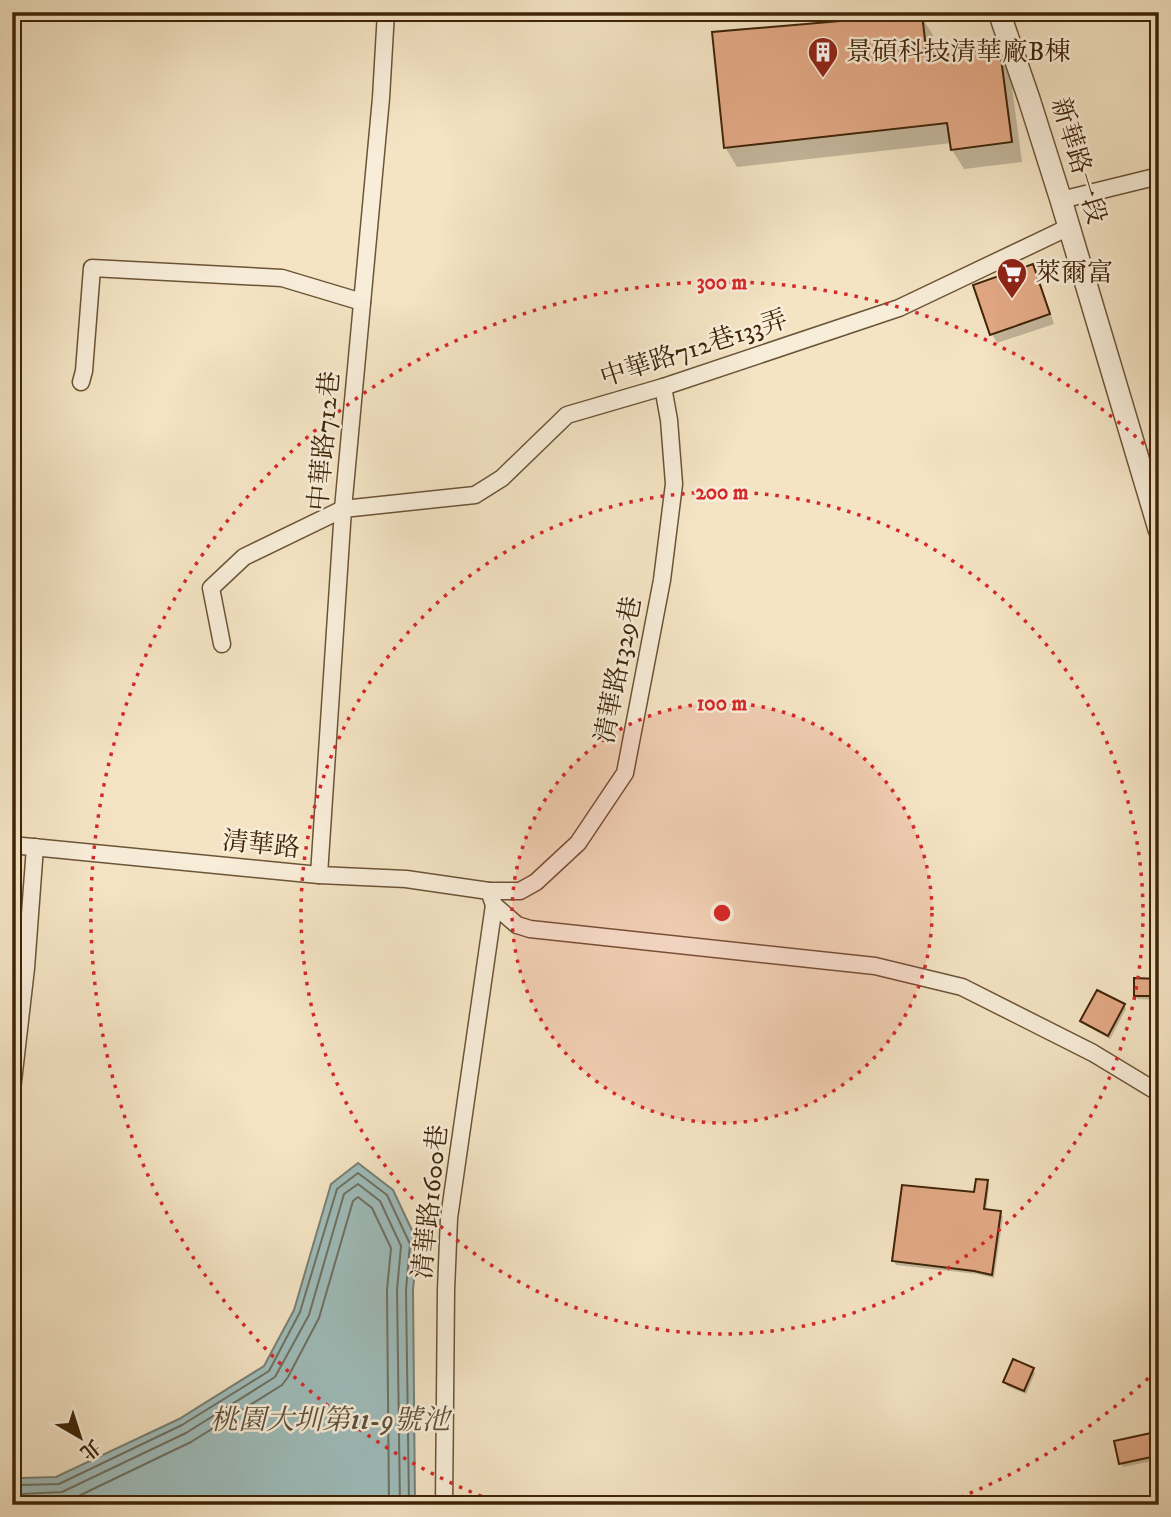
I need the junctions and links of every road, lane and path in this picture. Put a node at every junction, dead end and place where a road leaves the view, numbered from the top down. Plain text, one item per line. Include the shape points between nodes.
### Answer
1 (386, 12) edge
2 (999, 12) edge
3 (1159, 176) edge
4 (1061, 200) junction
5 (1069, 227) junction
6 (362, 302) junction
7 (81, 382) dead end
8 (663, 387) junction
9 (343, 509) junction
10 (1159, 530) edge
11 (222, 644) dead end
12 (12, 845) edge
13 (35, 847) junction
14 (319, 875) junction
15 (491, 898) junction
16 (12, 1090) edge
17 (1159, 1093) edge
18 (444, 1505) edge

1 - 6 street, 中華路712巷
2 - 4 street, 新華路一段
3 - 4 street
4 - 5 street, 新華路一段
5 - 8 street, 中華路712巷133弄 via 899,308
5 - 10 street, 新華路一段
6 - 7 street via 282,278 92,268
6 - 9 street, 中華路712巷
8 - 9 street, 中華路712巷133弄 via 567,415 502,478 475,495
8 - 15 street, 清華路1329巷 via 674,484 662,580 625,772 578,843 536,882
9 - 11 street, 中華路712巷133弄 via 244,557 211,588
9 - 14 street, 中華路712巷
12 - 13 street, 清華路
13 - 14 street, 清華路
13 - 16 street
14 - 15 street, 清華路 via 406,880
15 - 17 street via 517,925 530,929 874,966 962,987 1093,1053
15 - 18 street, 清華路1600巷 via 449,1218

